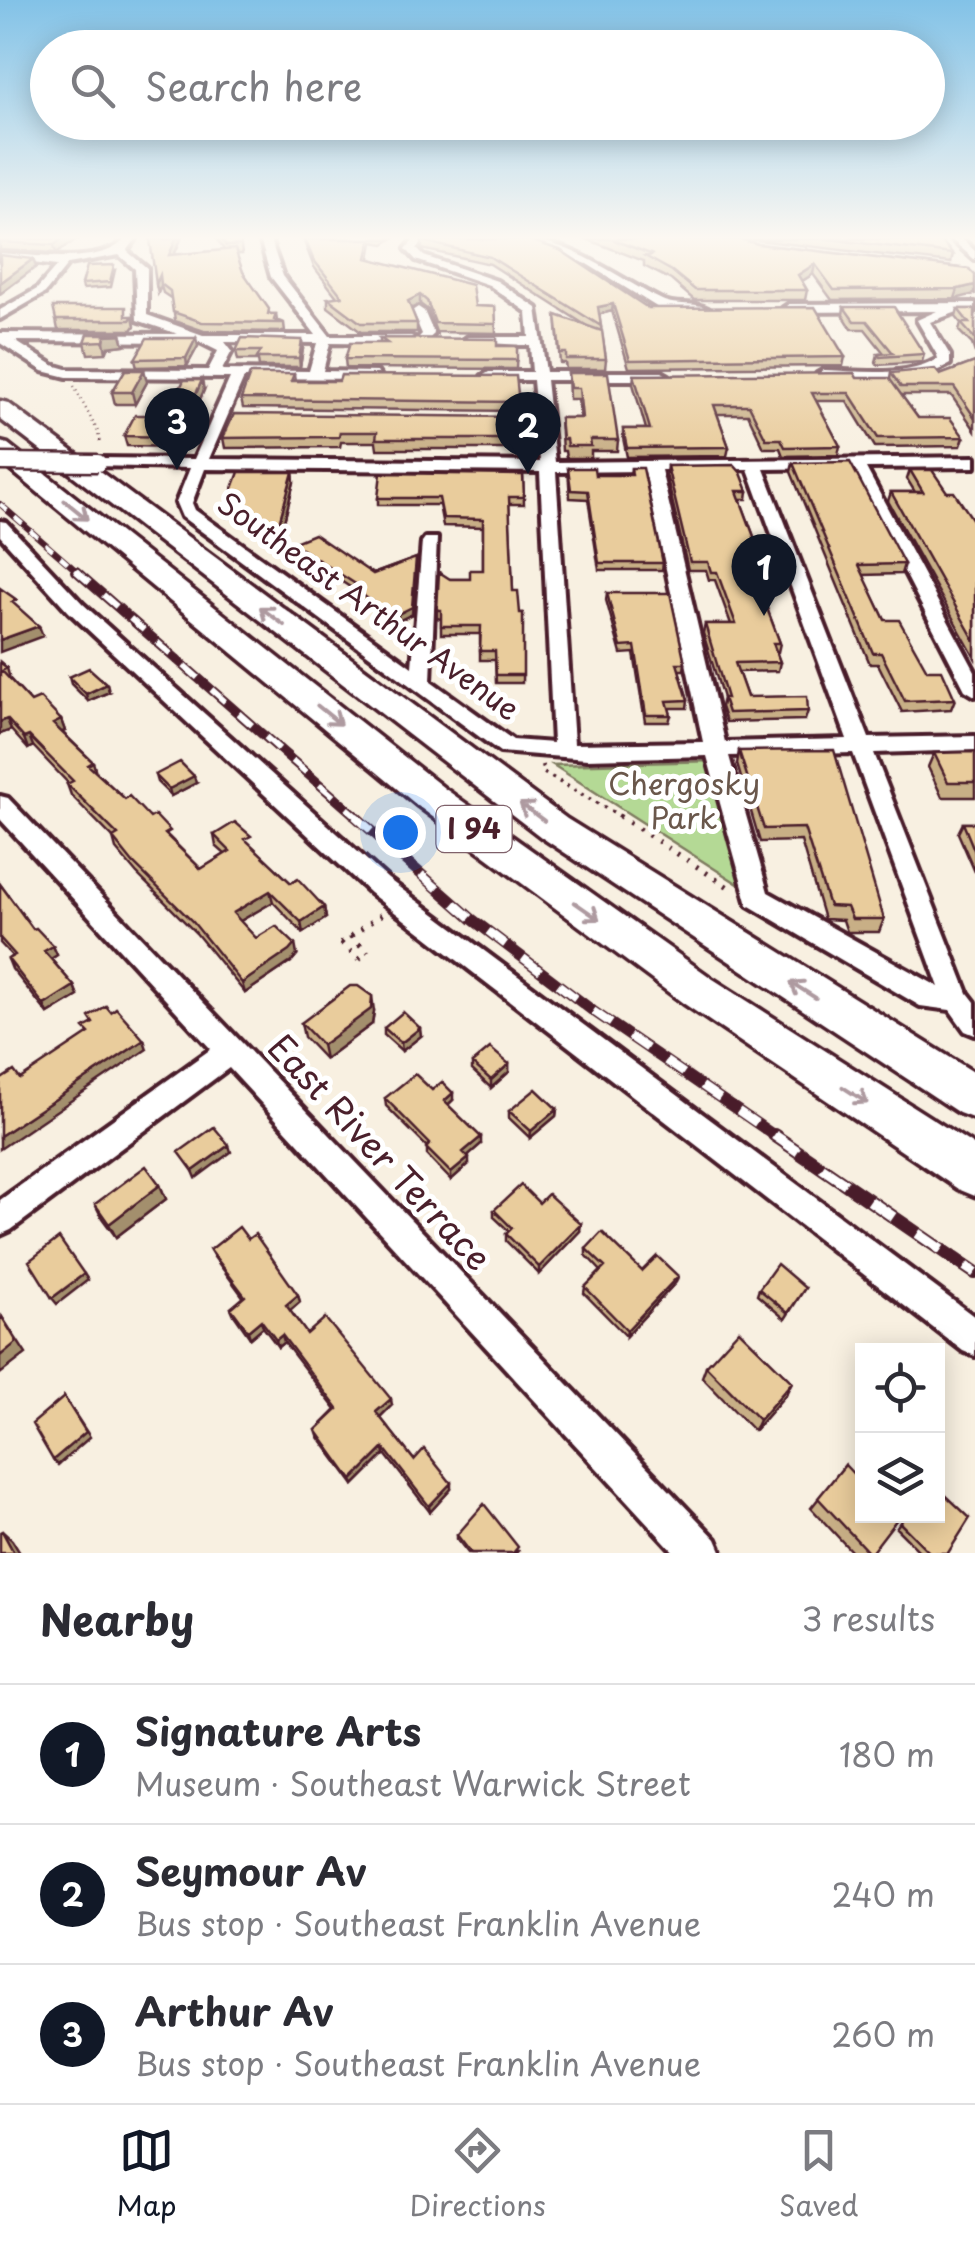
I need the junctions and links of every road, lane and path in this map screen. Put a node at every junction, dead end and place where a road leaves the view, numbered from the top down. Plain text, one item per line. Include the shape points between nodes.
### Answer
1 (141, 311) edge
2 (304, 311) edge
3 (418, 311) dead end
4 (533, 311) edge
5 (902, 311) edge
6 (947, 311) edge
7 (923, 320) junction
8 (0, 337) edge
9 (204, 338) junction
10 (326, 339) junction
11 (424, 340) junction
12 (440, 340) edge
13 (457, 340) edge
14 (536, 341) junction
15 (214, 374) junction
16 (238, 374) junction
17 (315, 374) junction
18 (800, 374) edge
19 (392, 375) edge
20 (472, 376) edge
21 (684, 376) edge
22 (540, 377) junction
23 (73, 383) dead end
24 (0, 408) edge
25 (0, 449) edge
26 (100, 459) junction
27 (972, 461) edge
28 (0, 462) edge
29 (856, 463) junction
30 (199, 464) junction
31 (754, 464) junction
32 (652, 466) junction
33 (548, 467) junction
34 (975, 482) edge
35 (0, 526) edge
36 (431, 542) dead end
37 (421, 684) junction
38 (975, 690) edge
39 (975, 743) edge
40 (860, 746) junction
41 (716, 748) junction
42 (564, 751) junction
43 (543, 761) dead end
44 (0, 804) edge
45 (757, 898) junction
46 (399, 902) junction
47 (349, 934) dead end
48 (957, 999) junction
49 (975, 1023) edge
50 (232, 1050) junction
51 (975, 1098) edge
52 (975, 1173) edge
53 (0, 1219) edge
54 (975, 1339) edge
55 (702, 1553) edge

1 - 9 street
2 - 10 street
3 - 11 street via 428,334
4 - 14 street
5 - 7 street
6 - 7 street
7 - 18 street via 944,351 940,366 896,374
8 - 9 street
8 - 15 street via 59,372
9 - 10 street
9 - 15 street via 225,350
10 - 11 street
10 - 17 street
11 - 12 street
13 - 14 street
14 - 22 street
15 - 16 street
16 - 17 street
16 - 30 street via 226,416
17 - 19 street
20 - 22 street
21 - 22 street
22 - 33 street via 535,419
23 - 26 path via 98,432
51 -> 24 highway, I 94 via 538,816
25 -> 52 highway, I 94 via 447,809 698,990
26 - 28 street, bridge
26 - 30 street
27 - 29 street
27 - 34 street
29 - 31 street
29 - 38 street
30 - 33 street
30 - 37 street, Southeast Arthur Avenue via 184,503 188,512
31 - 32 street
31 - 40 street
32 - 33 street
32 - 41 street
33 - 42 street
35 - 46 street via 76,608
36 - 37 street
37 - 42 street, Southeast Arthur Avenue via 508,748
39 - 40 street, Southeast Arthur Avenue
40 - 41 street, Southeast Arthur Avenue
40 - 48 street
41 - 42 street, Southeast Arthur Avenue
41 - 45 street
43 - 45 path via 544,773 738,894
44 - 50 street, East River Terrace
45 - 48 street via 930,998
46 - 47 path via 355,932 340,943 358,959 368,952 358,943 348,934 339,941 349,950 359,958 369,951 359,942
46 - 54 street
48 - 49 street
50 - 53 street
50 - 55 street, East River Terrace

